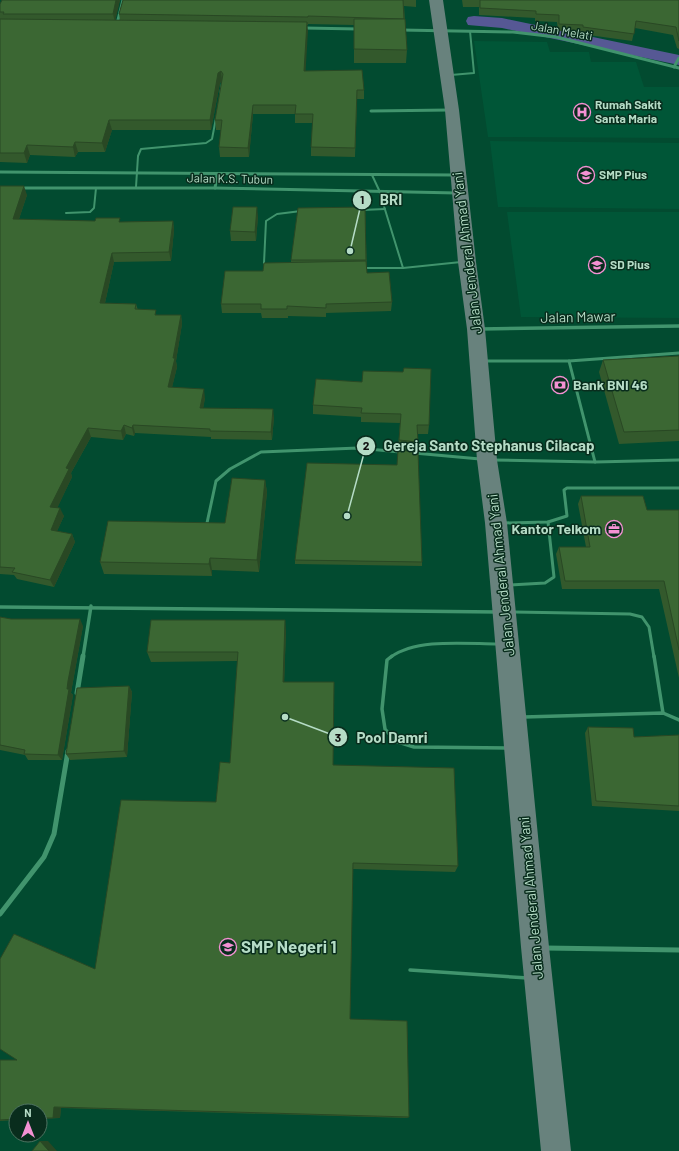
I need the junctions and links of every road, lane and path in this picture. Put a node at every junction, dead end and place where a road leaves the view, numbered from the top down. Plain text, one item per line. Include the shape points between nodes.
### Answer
1 (123, 0) edge
2 (436, 0) edge
3 (109, 25) edge
4 (117, 25) junction
5 (125, 25) edge
6 (301, 28) edge
7 (365, 29) edge
8 (396, 30) edge
9 (440, 30) junction
10 (470, 30) junction
11 (678, 59) edge
12 (674, 67) junction
13 (679, 68) edge
14 (446, 75) junction
15 (222, 82) edge
16 (219, 97) edge
17 (452, 110) junction
18 (217, 111) edge
19 (371, 111) dead end
20 (0, 172) edge
21 (136, 174) junction
22 (217, 175) junction
23 (372, 175) junction
24 (458, 184) junction
25 (136, 187) junction
26 (16, 188) edge
27 (96, 188) junction
28 (215, 188) junction
29 (380, 190) junction
30 (385, 209) junction
31 (355, 210) edge
32 (304, 211) edge
33 (66, 212) dead end
34 (467, 262) junction
35 (268, 267) edge
36 (355, 268) edge
37 (403, 268) junction
38 (679, 326) edge
39 (476, 329) junction
40 (679, 353) edge
41 (479, 361) junction
42 (569, 361) junction
43 (403, 452) edge
44 (411, 453) edge
45 (487, 460) junction
46 (679, 460) edge
47 (595, 462) junction
48 (679, 488) edge
49 (548, 522) junction
50 (207, 523) edge
51 (496, 523) junction
52 (502, 586) junction
53 (91, 606) junction
54 (0, 607) edge
55 (504, 612) junction
56 (508, 643) junction
57 (76, 700) edge
58 (663, 713) junction
59 (514, 717) junction
60 (679, 720) edge
61 (68, 748) edge
62 (516, 748) junction
63 (0, 914) edge
64 (535, 948) junction
65 (679, 950) edge
66 (410, 970) dead end
67 (538, 978) junction
68 (556, 1151) edge

1 - 4 street
2 - 9 main road, Jalan Jenderal Ahmad Yani
3 - 4 street
4 - 5 street
6 - 7 street
8 - 9 street, Jalan Melati
9 - 10 street, Jalan Melati
9 - 14 main road, Jalan Jenderal Ahmad Yani
10 - 12 street, Jalan Melati via 556,37
10 - 14 lane via 474,73
11 - 12 street
12 - 13 street, Jalan Melati
14 - 17 main road, Jalan Jenderal Ahmad Yani
15 - 16 lane
17 - 19 street
17 - 24 main road, Jalan Jenderal Ahmad Yani
18 - 21 lane via 212,139 206,143 193,145 141,149
20 - 21 street, Jalan K.S. Tubun
21 - 22 street, Jalan K.S. Tubun
21 - 25 lane
22 - 23 street, Jalan K.S. Tubun
22 - 28 street
23 - 24 street, Jalan K.S. Tubun
23 - 29 lane
24 - 29 street, Jalan K.S. Tubun
24 - 34 main road, Jalan Jenderal Ahmad Yani
25 - 27 street, Jalan K.S. Tubun
25 - 28 street, Jalan K.S. Tubun
26 - 27 street, Jalan K.S. Tubun
27 - 33 lane via 94,208 90,212
28 - 29 street, Jalan K.S. Tubun
29 - 30 lane
30 - 31 lane
30 - 37 lane
32 - 35 lane via 268,217 264,263
34 - 37 lane
34 - 39 main road, Jalan Jenderal Ahmad Yani
36 - 37 lane
38 - 39 street, Jalan Mawar
39 - 41 main road, Jalan Jenderal Ahmad Yani
40 - 42 lane
41 - 42 lane
41 - 45 main road, Jalan Jenderal Ahmad Yani
42 - 47 lane
43 - 50 lane via 358,448 261,452 230,469 216,481
44 - 45 lane
45 - 47 lane
45 - 51 main road, Jalan Jenderal Ahmad Yani
46 - 47 lane
48 - 49 lane via 566,488 564,495 567,516
49 - 51 lane
49 - 52 lane via 554,577 546,583
51 - 52 main road, Jalan Jenderal Ahmad Yani
52 - 55 main road, Jalan Jenderal Ahmad Yani
53 - 54 street
53 - 55 street
53 - 57 street
55 - 56 main road, Jalan Jenderal Ahmad Yani
55 - 58 lane via 630,614 642,617 649,627
56 - 59 main road, Jalan Jenderal Ahmad Yani
56 - 62 lane via 420,645 399,651 387,660 382,708 385,729 394,741 414,747
58 - 59 lane
58 - 60 lane
59 - 62 main road, Jalan Jenderal Ahmad Yani
61 - 63 street via 54,834 36,869
62 - 64 main road, Jalan Jenderal Ahmad Yani
64 - 65 street
64 - 67 main road, Jalan Jenderal Ahmad Yani
66 - 67 lane
67 - 68 main road, Jalan Jenderal Ahmad Yani

